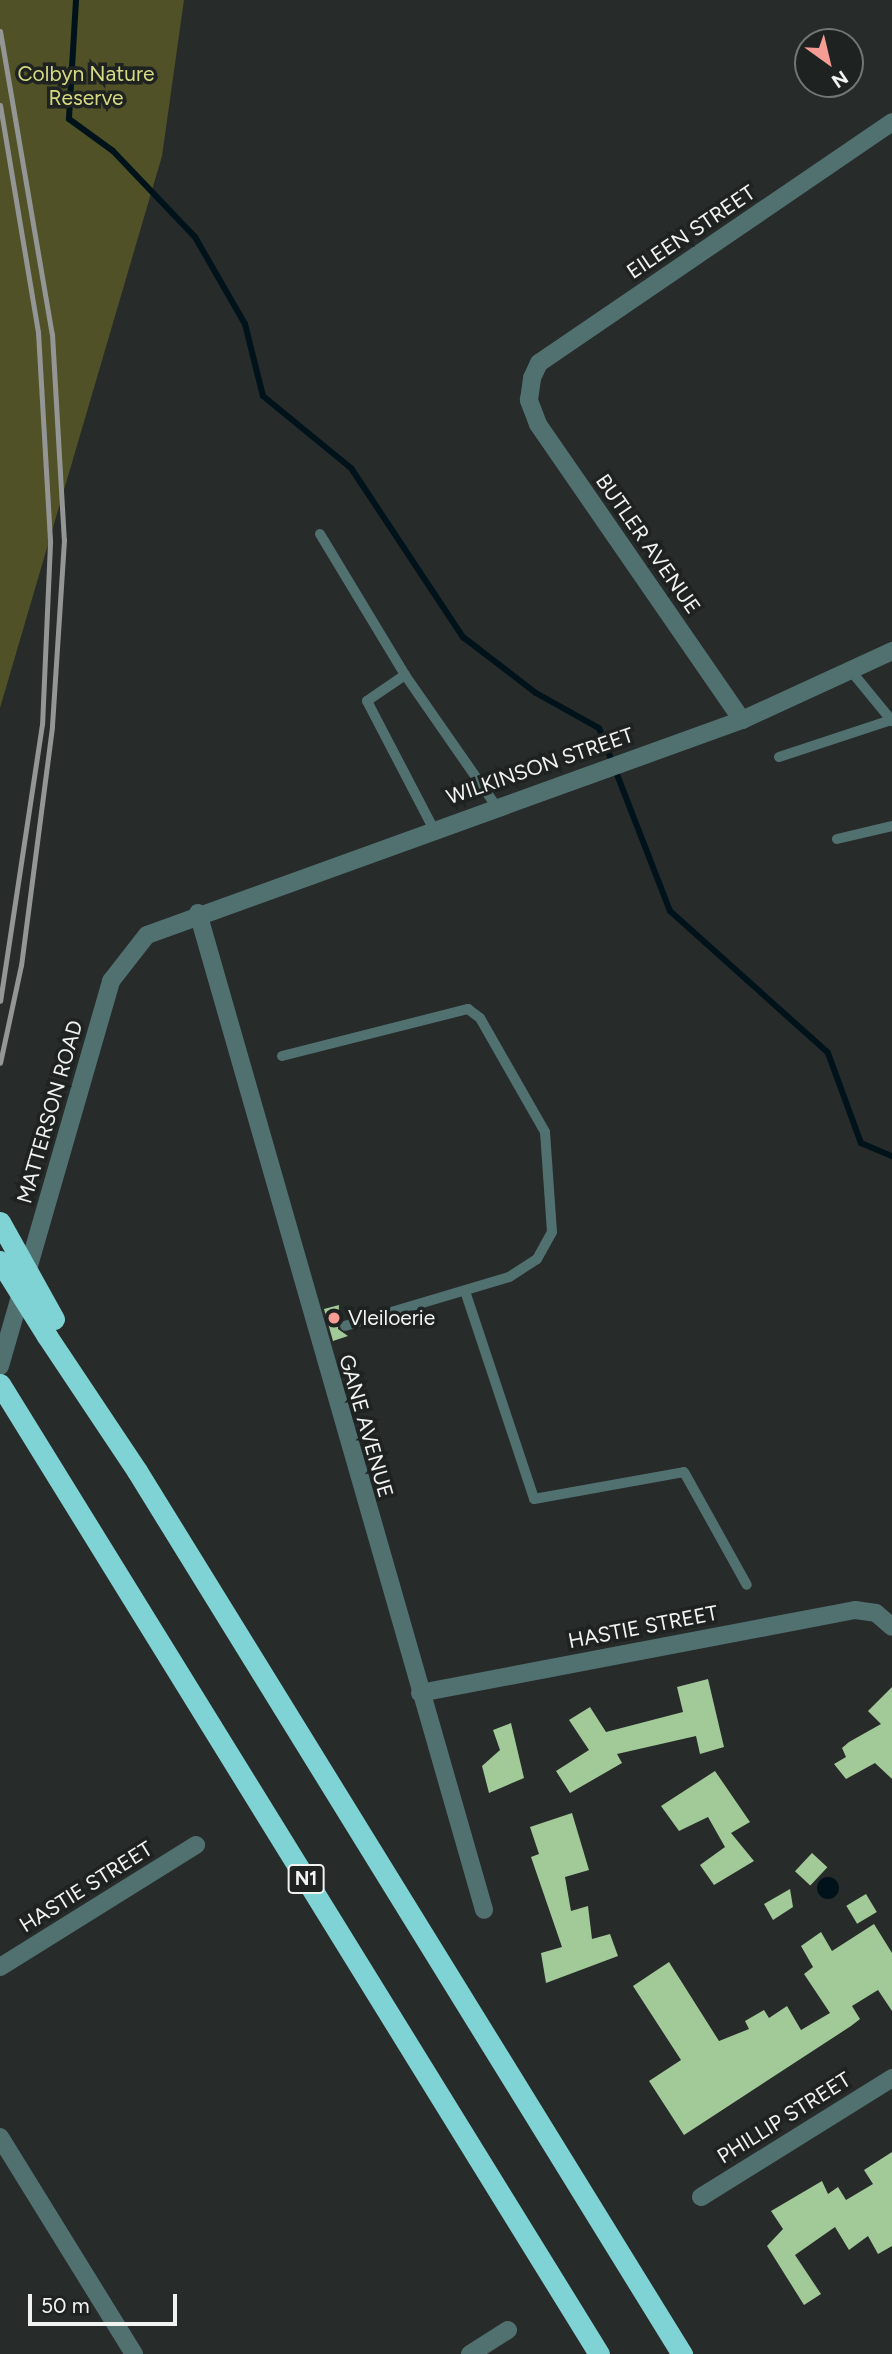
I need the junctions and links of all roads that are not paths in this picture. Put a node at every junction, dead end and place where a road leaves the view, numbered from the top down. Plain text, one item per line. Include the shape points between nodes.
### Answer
1 (892, 122) edge
2 (530, 389) joint
3 (320, 534) dead end
4 (892, 651) edge
5 (851, 671) junction
6 (405, 676) junction
7 (742, 720) junction
8 (892, 721) edge
9 (779, 757) dead end
10 (496, 806) junction
11 (892, 826) edge
12 (433, 828) junction
13 (838, 839) dead end
14 (198, 913) junction
15 (282, 1056) dead end
16 (0, 1222) edge
17 (0, 1261) edge
18 (465, 1291) junction
19 (345, 1326) dead end
20 (51, 1328) junction
21 (0, 1366) edge
22 (0, 1384) edge
23 (747, 1585) dead end
24 (892, 1627) edge
25 (420, 1693) junction
26 (196, 1845) dead end
27 (484, 1910) dead end
28 (0, 1967) edge
29 (892, 2078) edge
30 (0, 2137) edge
31 (701, 2197) dead end
32 (508, 2330) dead end
33 (134, 2354) edge
34 (470, 2354) edge
35 (599, 2354) edge
36 (682, 2354) edge

1 - 2 street, EILEEN STREET via 539,363
2 - 7 street, BUTLER AVENUE via 538,424
3 - 6 lane
4 - 5 street, WILKINSON STREET
5 - 7 street, WILKINSON STREET
5 - 8 lane
6 - 10 lane
6 - 12 lane via 368,701
7 - 10 street, WILKINSON STREET
8 - 9 lane
10 - 12 street, WILKINSON STREET
11 - 13 lane
12 - 14 street, WILKINSON STREET
14 - 21 street, MATTERSON ROAD via 147,935 111,981
14 - 25 street, GANE AVENUE via 323,1333
15 - 18 lane via 457,1009 480,1018 542,1121 552,1232 523,1271
16 - 20 highway, bridge
17 - 20 highway, bridge
18 - 19 lane
18 - 23 lane via 534,1499 684,1472
20 - 36 highway
22 - 35 highway, N1
24 - 25 street, HASTIE STREET via 876,1613 846,1612
25 - 27 street, GANE AVENUE
26 - 28 street, HASTIE STREET
29 - 31 street, PHILLIP STREET
30 - 33 street
32 - 34 street

